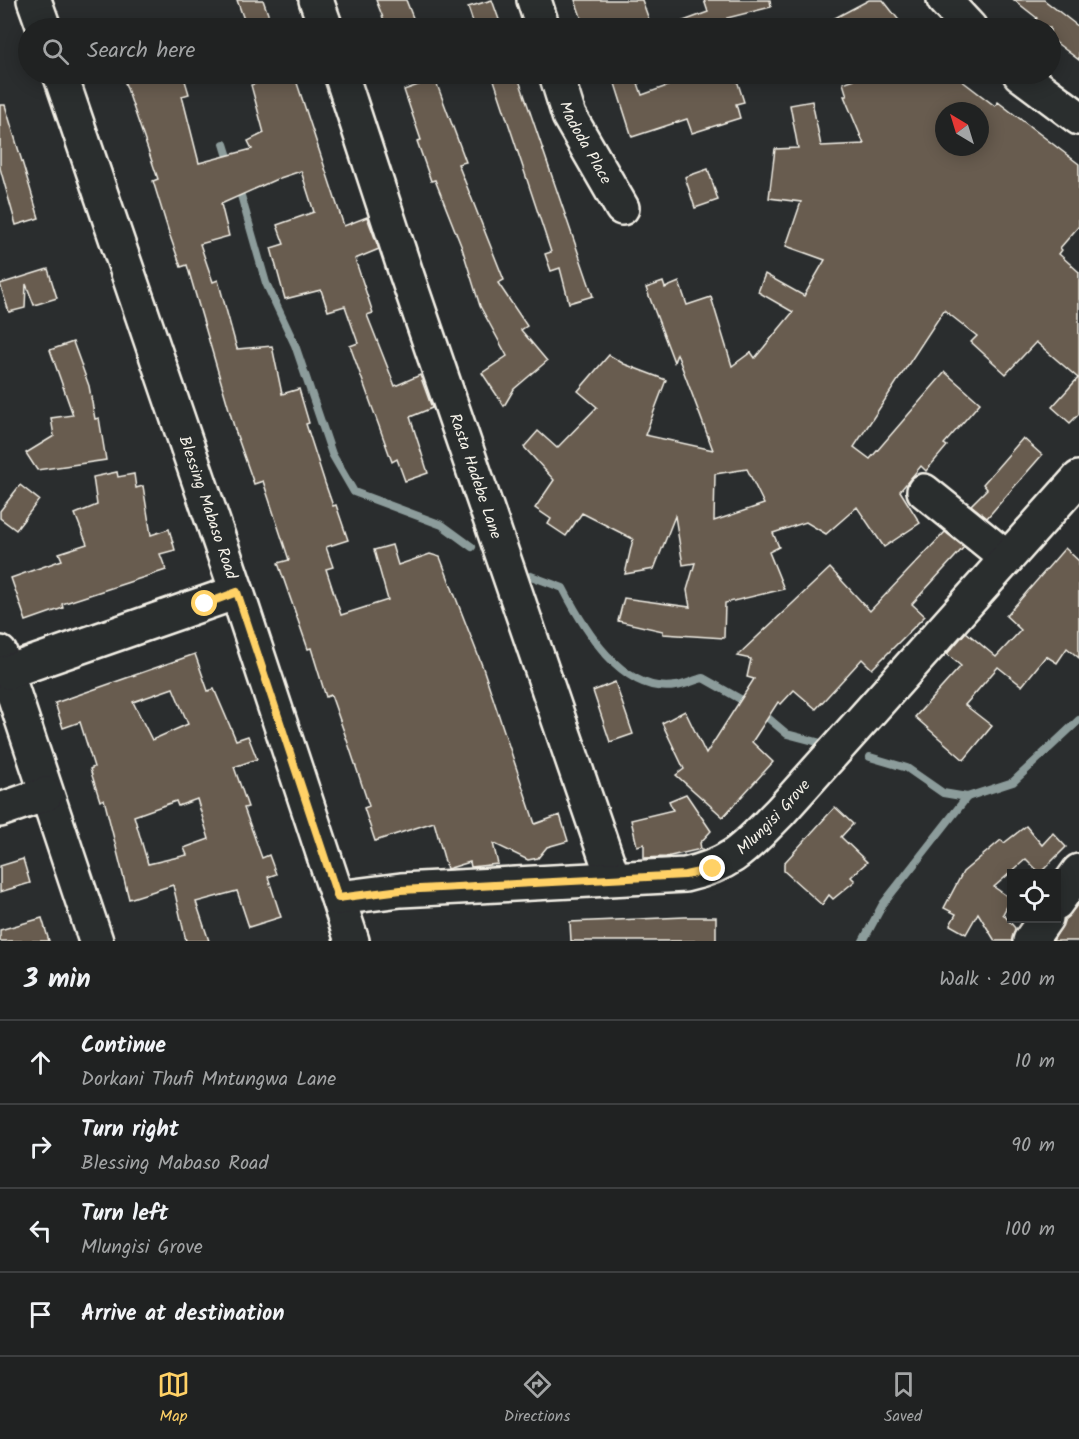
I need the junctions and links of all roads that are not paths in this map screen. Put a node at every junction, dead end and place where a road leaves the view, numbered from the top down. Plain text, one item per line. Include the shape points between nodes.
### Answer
1 (34, 0) edge
2 (316, 0) edge
3 (534, 0) edge
4 (944, 0) edge
5 (40, 18) edge
6 (322, 18) edge
7 (540, 18) edge
8 (961, 18) edge
9 (63, 84) edge
10 (344, 84) edge
11 (559, 84) edge
12 (1033, 84) edge
13 (1079, 118) edge
14 (622, 208) dead end
15 (924, 491) dead end
16 (1075, 492) edge
17 (1007, 558) junction
18 (237, 592) junction
19 (3, 663) edge
20 (46, 794) junction
21 (0, 810) edge
22 (1079, 871) edge
23 (612, 878) junction
24 (1061, 896) edge
25 (338, 898) junction
26 (1043, 923) edge
27 (96, 941) edge
28 (352, 941) edge
29 (1030, 941) edge

1 - 5 street
2 - 6 street
3 - 7 street
4 - 8 street
9 - 18 street, Blessing Mabaso Road
10 - 23 street, Rasta Hadebe Lane
11 - 14 street, Madoda Place via 569,116
12 - 13 street
15 - 17 street
16 - 17 street, Mlungisi Grove
17 - 23 street, Mlungisi Grove via 739,853 713,869 685,875
18 - 19 street
18 - 25 street, Blessing Mabaso Road
19 - 20 street
20 - 21 street
20 - 27 street
22 - 24 street
23 - 25 street, Mlungisi Grove via 401,890
25 - 28 street, Blessing Mabaso Road
26 - 29 street

